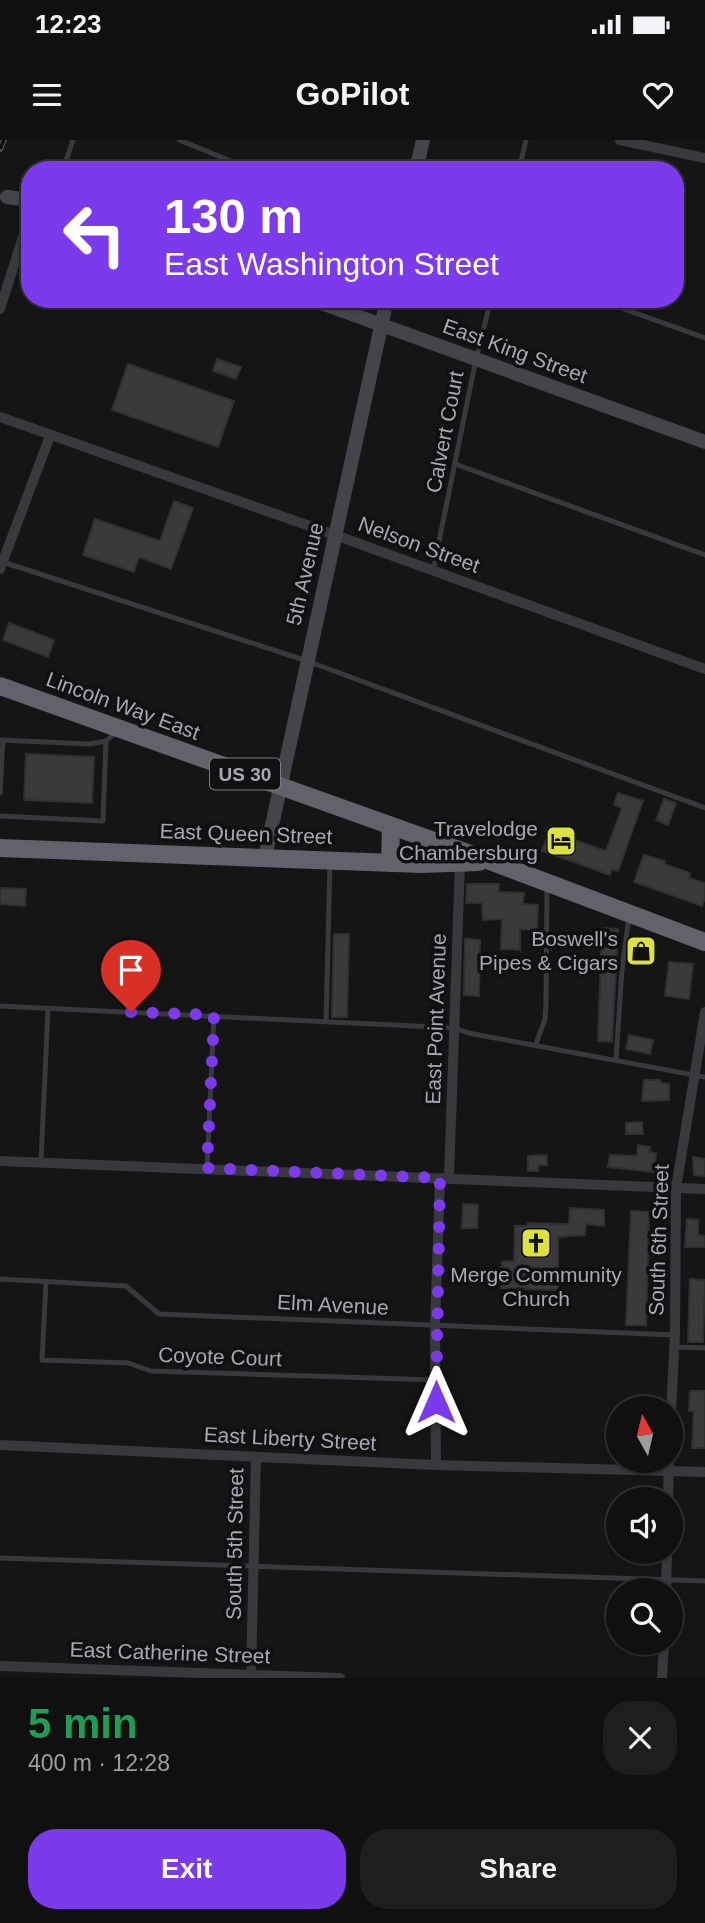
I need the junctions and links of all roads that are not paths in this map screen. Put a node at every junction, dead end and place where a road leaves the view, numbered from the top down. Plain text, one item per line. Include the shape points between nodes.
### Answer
1 (73, 140) edge
2 (178, 140) edge
3 (422, 140) edge
4 (526, 140) edge
5 (620, 140) edge
6 (705, 159) edge
7 (67, 161) edge
8 (230, 161) edge
9 (418, 161) edge
10 (521, 161) edge
11 (7, 197) dead end
12 (21, 199) edge
13 (21, 243) edge
14 (335, 308) edge
15 (385, 308) edge
16 (489, 308) edge
17 (621, 308) edge
18 (0, 309) edge
19 (382, 325) junction
20 (705, 338) edge
21 (475, 359) junction
22 (0, 417) edge
23 (50, 436) junction
24 (705, 442) edge
25 (455, 464) junction
26 (335, 535) junction
27 (705, 555) edge
28 (1, 564) edge
29 (433, 571) junction
30 (307, 662) junction
31 (705, 669) edge
32 (0, 687) edge
33 (120, 729) junction
34 (1, 740) edge
35 (106, 741) junction
36 (280, 787) junction
37 (0, 793) edge
38 (705, 808) edge
39 (0, 816) edge
40 (391, 825) junction
41 (0, 848) edge
42 (265, 857) junction
43 (330, 861) junction
44 (460, 862) junction
45 (490, 862) junction
46 (390, 863) junction
47 (547, 883) junction
48 (629, 915) junction
49 (705, 942) edge
50 (0, 1006) edge
51 (48, 1008) junction
52 (705, 1012) edge
53 (214, 1015) junction
54 (326, 1021) junction
55 (454, 1028) junction
56 (536, 1044) junction
57 (616, 1059) junction
58 (694, 1075) junction
59 (705, 1077) edge
60 (0, 1161) edge
61 (41, 1162) junction
62 (207, 1168) junction
63 (445, 1178) junction
64 (676, 1188) junction
65 (705, 1189) edge
66 (0, 1279) edge
67 (46, 1282) junction
68 (435, 1326) junction
69 (675, 1335) junction
70 (674, 1347) junction
71 (705, 1348) edge
72 (436, 1380) junction
73 (672, 1396) edge
74 (0, 1445) edge
75 (256, 1457) junction
76 (436, 1465) junction
77 (606, 1466) edge
78 (683, 1468) edge
79 (705, 1472) edge
80 (0, 1558) edge
81 (253, 1566) junction
82 (705, 1581) edge
83 (606, 1582) edge
84 (683, 1583) edge
85 (663, 1655) edge
86 (0, 1665) edge
87 (67, 1674) edge
88 (251, 1675) junction
89 (221, 1676) edge
90 (239, 1676) edge
91 (340, 1678) edge
92 (662, 1678) edge

1 - 7 lane
2 - 8 lane
3 - 9 street
4 - 10 lane
5 - 6 street
11 - 12 street
13 - 18 street
14 - 19 street, East King Street
15 - 19 street, 5th Avenue
16 - 21 lane, Calvert Court
17 - 20 lane
19 - 21 street, East King Street
19 - 26 street, 5th Avenue
21 - 24 street, East King Street
21 - 25 lane, Calvert Court
22 - 23 street, Nelson Street
23 - 26 street, Nelson Street
23 - 28 street
25 - 27 lane
25 - 29 lane, Calvert Court
26 - 29 street, Nelson Street
26 - 30 street, 5th Avenue
28 - 30 lane
29 - 31 street, Nelson Street
30 - 36 street, 5th Avenue
30 - 38 lane
32 - 33 highway, Lincoln Way East / US 30
33 - 35 lane
33 - 36 highway, Lincoln Way East / US 30
34 - 35 lane
34 - 37 lane
35 - 39 lane via 103,821
36 - 40 highway, Lincoln Way East / US 30
36 - 42 street, 5th Avenue
40 - 45 highway, Lincoln Way East / US 30
40 - 46 highway
41 - 42 highway, East Queen Street / US 30
42 - 43 highway, East Queen Street / US 30
43 - 46 highway, East Queen Street / US 30
43 - 54 lane
44 - 45 highway, East Queen Street / US 30
44 - 46 highway, East Queen Street / US 30
44 - 55 street, East Point Avenue
45 - 47 highway, Lincoln Way East / US 30
47 - 48 highway, Lincoln Way East / US 30
47 - 56 lane via 546,1005
48 - 49 highway, Lincoln Way East / US 30
48 - 57 lane
50 - 51 lane
51 - 53 lane
51 - 61 lane
52 - 58 street, South 6th Street
53 - 54 lane
53 - 62 lane
54 - 55 lane
55 - 56 lane
55 - 63 street, East Point Avenue
56 - 57 lane
57 - 58 lane
58 - 59 lane
58 - 64 street, South 6th Street
60 - 61 street
61 - 62 street
62 - 63 street
63 - 64 street
63 - 68 street, East Point Avenue
64 - 65 street
64 - 69 street, South 6th Street
66 - 67 lane, Elm Avenue
67 - 68 lane, Elm Avenue via 126,1286 159,1314
67 - 72 lane, Coyote Court via 42,1360 128,1363 151,1371
68 - 69 lane, Elm Avenue
68 - 72 street, East Point Avenue
69 - 70 street, South 6th Street
70 - 71 lane
70 - 73 street, South 6th Street
72 - 76 street, East Point Avenue
74 - 75 street, East Liberty Street
75 - 76 street, East Liberty Street
75 - 81 street, South 5th Street
76 - 77 street, East Liberty Street
78 - 79 street, East Liberty Street
80 - 81 lane
81 - 83 lane
81 - 88 street, South 5th Street
82 - 84 lane
85 - 92 street
86 - 87 street, East Catherine Street
87 - 89 street, East Catherine Street
88 - 90 street, East Catherine Street
88 - 91 street, East Catherine Street
89 - 90 street, East Catherine Street

